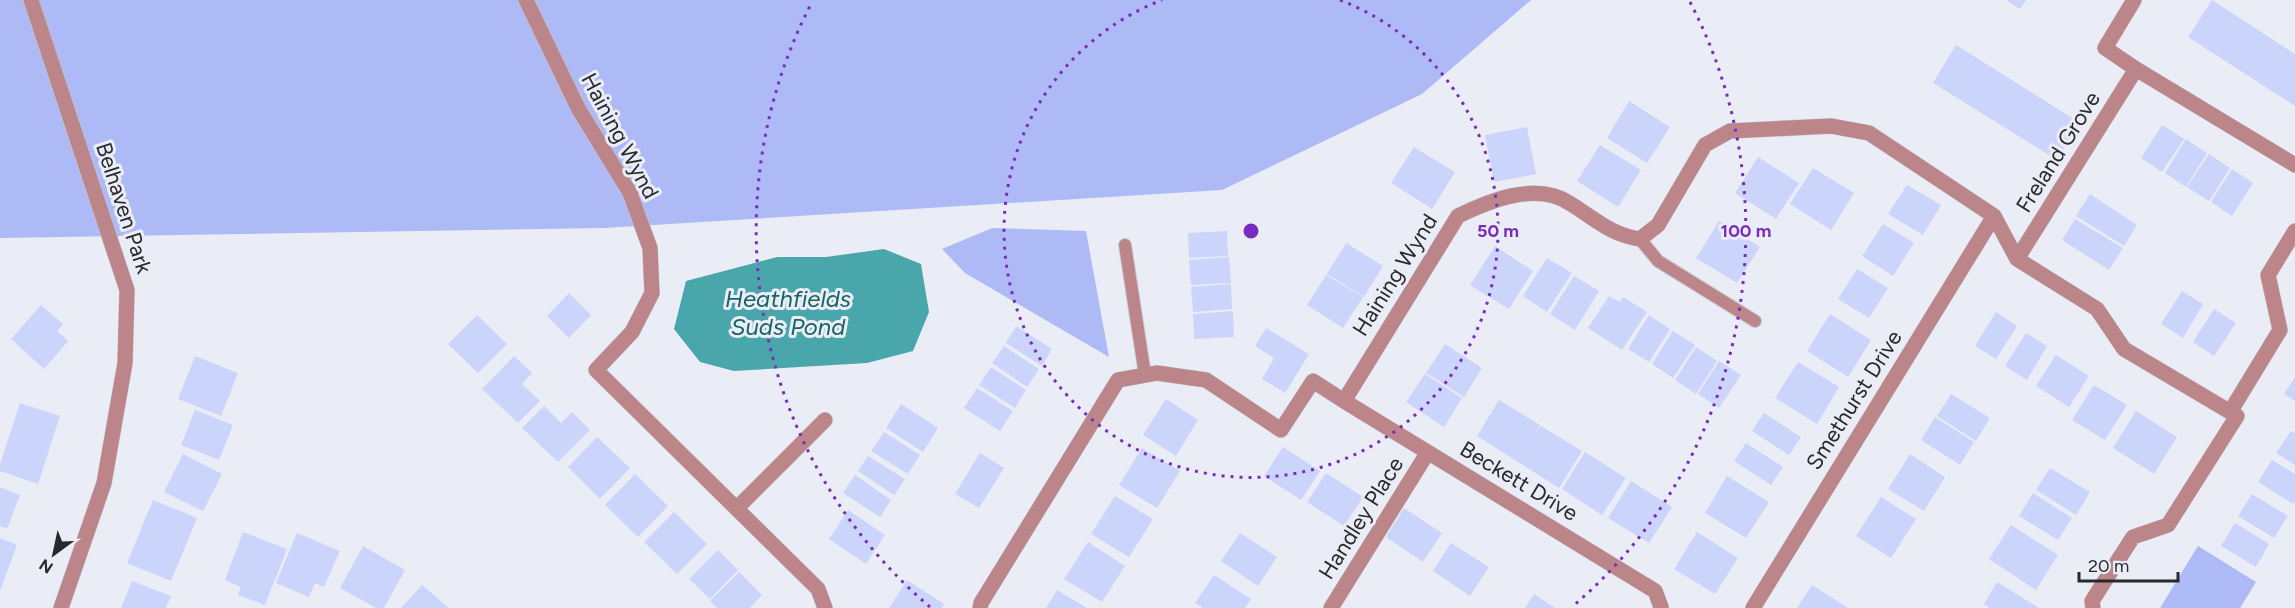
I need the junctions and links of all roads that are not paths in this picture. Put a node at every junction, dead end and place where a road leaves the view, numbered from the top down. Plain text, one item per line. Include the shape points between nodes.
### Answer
1 (32, 0) edge
2 (526, 0) edge
3 (2134, 0) edge
4 (2136, 69) junction
5 (2295, 165) edge
6 (1994, 216) junction
7 (2295, 231) edge
8 (1640, 239) junction
9 (1125, 245) dead end
10 (2016, 259) junction
11 (1755, 321) dead end
12 (1145, 375) junction
13 (1344, 401) junction
14 (2230, 412) junction
15 (825, 420) dead end
16 (1428, 452) junction
17 (737, 508) junction
18 (61, 608) edge
19 (825, 608) edge
20 (980, 608) edge
21 (1331, 608) edge
22 (1661, 608) edge
23 (1752, 608) edge
24 (2093, 608) edge

1 - 18 street, Belhaven Park via 127,290 125,363 104,483
2 - 17 street, Haining Wynd via 578,108 630,193 650,248 652,293 632,332 596,370
3 - 4 street via 2105,48
4 - 5 street
4 - 10 street, Freland Grove
6 - 8 street via 1869,133 1831,126 1730,131 1705,145 1658,225
6 - 10 street
6 - 23 street, Smethurst Drive
7 - 14 street via 2268,275 2280,330
8 - 11 lane via 1658,261
8 - 13 street, Haining Wynd via 1623,236 1569,202 1545,192 1503,198 1458,216
9 - 12 lane
10 - 14 street via 2097,309 2124,350
12 - 13 street via 1206,380 1281,430 1313,381
12 - 20 street via 1118,380
13 - 16 street, Beckett Drive
14 - 24 street via 2237,416 2168,525 2133,537 2092,601
15 - 17 street
16 - 21 street, Handley Place
16 - 22 street, Beckett Drive via 1655,591
17 - 19 street, Haining Wynd via 818,588

